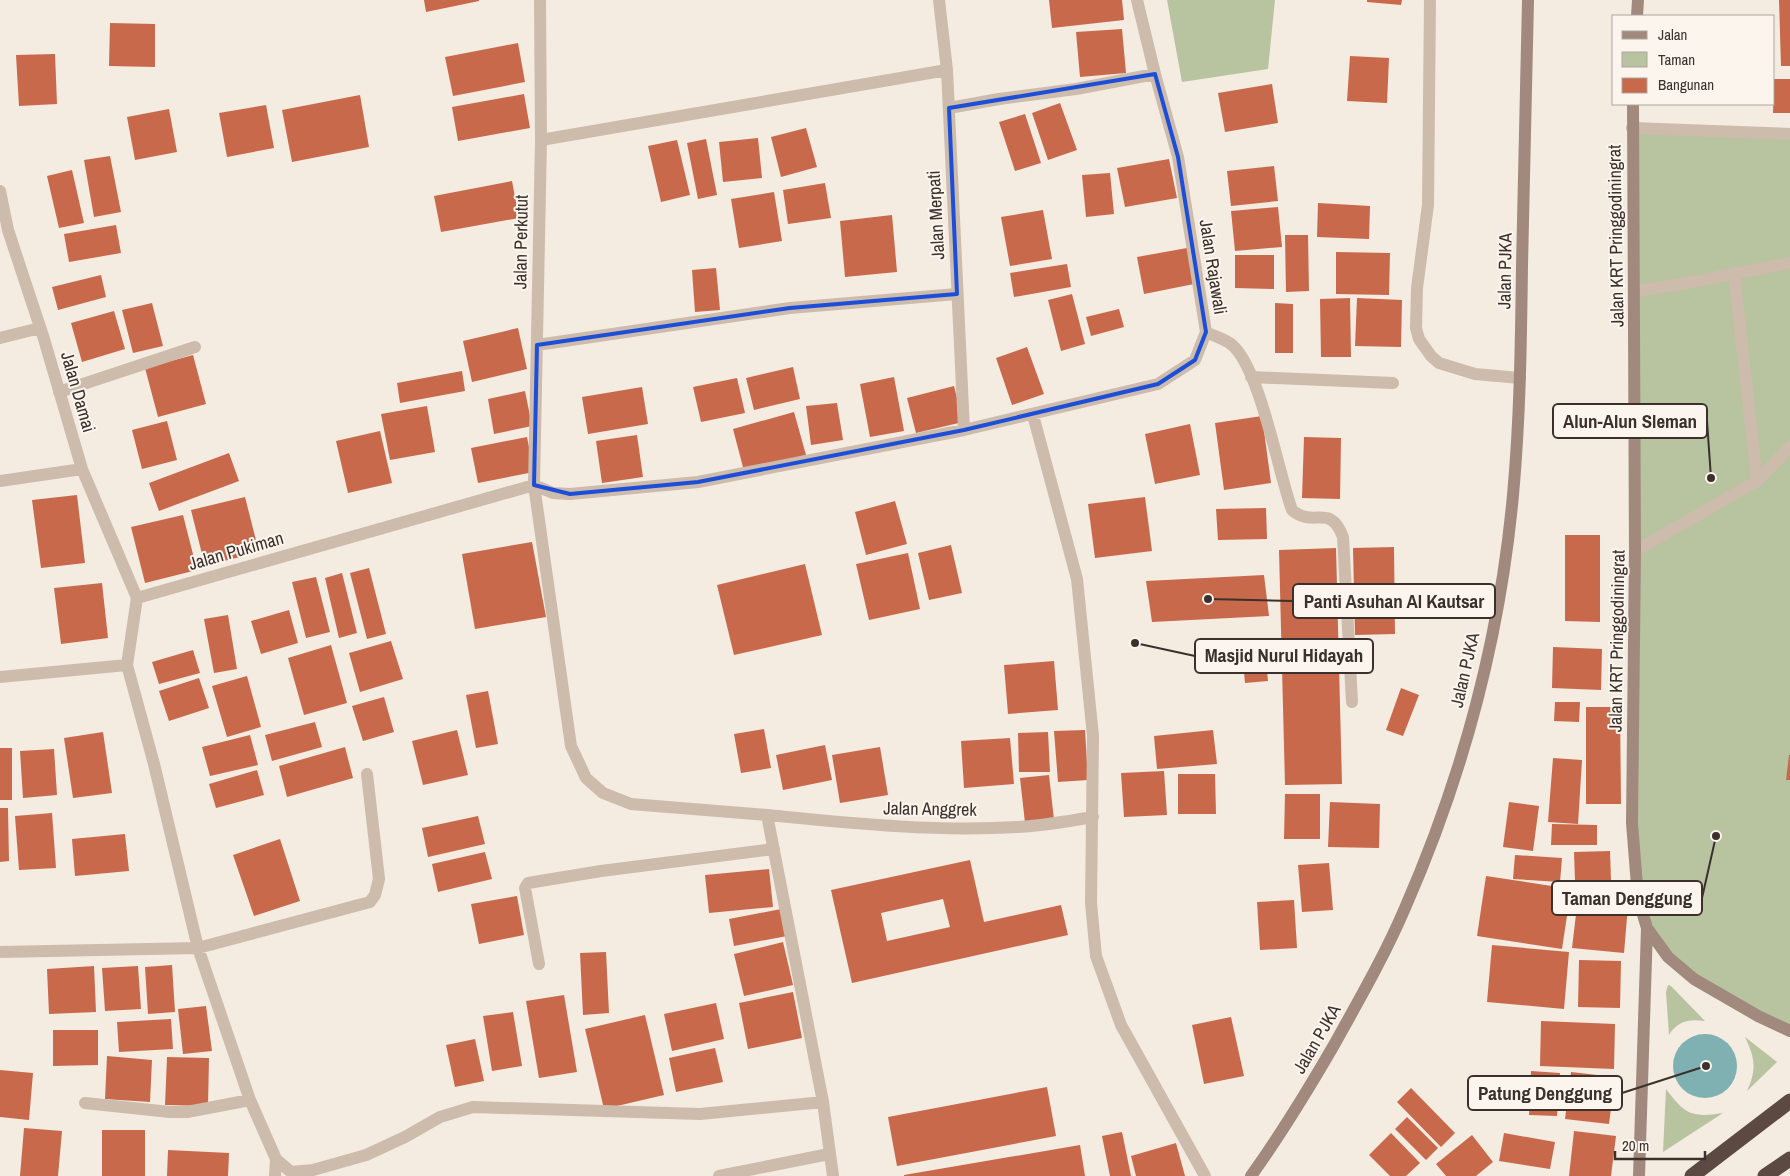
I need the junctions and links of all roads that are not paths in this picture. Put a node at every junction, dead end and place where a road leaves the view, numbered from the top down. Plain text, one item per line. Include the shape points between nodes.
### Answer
1 (540, 0) edge
2 (938, 0) edge
3 (1137, 0) edge
4 (1430, 0) edge
5 (1528, 0) edge
6 (1638, 0) edge
7 (1637, 15) edge
8 (948, 70) junction
9 (1155, 74) junction
10 (1633, 105) edge
11 (949, 108) junction
12 (1632, 128) junction
13 (1790, 134) edge
14 (541, 140) junction
15 (0, 191) edge
16 (1790, 263) edge
17 (1734, 273) junction
18 (1635, 291) junction
19 (958, 294) junction
20 (40, 328) junction
21 (1206, 332) junction
22 (0, 338) edge
23 (537, 345) junction
24 (195, 347) dead end
25 (1251, 377) junction
26 (1520, 378) junction
27 (1393, 382) dead end
28 (59, 392) junction
29 (1033, 415) junction
30 (964, 430) junction
31 (1790, 447) edge
32 (82, 469) junction
33 (0, 481) edge
34 (1757, 481) junction
35 (534, 485) junction
36 (1635, 551) junction
37 (137, 598) junction
38 (128, 665) junction
39 (0, 677) edge
40 (1352, 702) dead end
41 (367, 774) dead end
42 (767, 814) junction
43 (1093, 817) junction
44 (774, 849) junction
45 (1647, 928) junction
46 (198, 948) junction
47 (0, 952) edge
48 (539, 964) dead end
49 (1790, 1030) edge
50 (250, 1100) junction
51 (1790, 1101) edge
52 (823, 1102) junction
53 (84, 1104) dead end
54 (829, 1154) junction
55 (276, 1159) junction
56 (1790, 1159) edge
57 (275, 1176) edge
58 (719, 1176) edge
59 (833, 1176) edge
60 (1205, 1176) edge
61 (1251, 1176) edge
62 (1639, 1176) edge
63 (1692, 1176) edge
64 (1765, 1176) edge

1 - 14 street, Jalan Perkutut
2 - 8 street, Jalan Merpati
3 - 9 street, Jalan Rajawali
4 - 26 street via 1428,205 1417,288 1416,328 1419,339 1439,363 1475,374
5 - 26 main road, Jalan PJKA
6 - 7 main road
8 - 11 street, Jalan Merpati
8 - 14 street
9 - 11 street
9 - 21 street, Jalan Rajawali via 1178,156
10 - 12 main road, Jalan KRT Pringgodiningrat
11 - 19 street, Jalan Merpati
12 - 13 street
12 - 18 main road, Jalan KRT Pringgodiningrat
14 - 23 street, Jalan Perkutut
15 - 20 street, Jalan Damai via 8,230
16 - 17 street
17 - 18 street
17 - 34 street
18 - 36 main road, Jalan KRT Pringgodiningrat
19 - 23 street via 790,308
19 - 30 street, Jalan Merpati
20 - 22 street
20 - 28 street, Jalan Damai
21 - 25 street via 1230,344 1244,359
21 - 29 street, Jalan Rajawali via 1195,360 1158,384
23 - 35 street, Jalan Perkutut
24 - 28 street
25 - 27 street
25 - 40 street via 1262,404 1292,510 1306,518 1335,520 1343,537
26 - 61 main road, Jalan PJKA via 1513,497 1499,598 1476,706 1444,809 1405,908 1364,992 1315,1078
28 - 32 street, Jalan Damai
29 - 30 street, Jalan Rajawali
29 - 43 street via 1077,579 1092,736
30 - 35 street, Jalan Rajawali via 698,482 570,494 553,493
31 - 34 street
32 - 33 street
32 - 37 street, Jalan Damai
34 - 36 street
35 - 37 street, Jalan Pukiman
35 - 42 street, Jalan Anggrek via 571,746 586,778 603,793 631,804
36 - 45 main road, Jalan KRT Pringgodiningrat via 1632,823 1638,898
37 - 38 street
38 - 39 street
38 - 46 street
41 - 46 street via 380,879 370,902
42 - 43 street, Jalan Anggrek via 884,826 954,828 1018,827
42 - 44 street
43 - 60 street via 1091,903 1096,956 1121,1026
44 - 48 street via 528,883 525,888
44 - 52 street
45 - 49 main road via 1668,957 1694,979 1758,1016
45 - 62 main road, Jalan KRT Pringgodiningrat
46 - 47 street
46 - 50 street
50 - 53 street via 187,1112
50 - 55 street
51 - 63 highway
52 - 54 street
52 - 55 street via 700,1114 473,1107 440,1117 366,1155 313,1170 291,1172
54 - 58 street
54 - 59 street
55 - 57 street
56 - 64 highway

